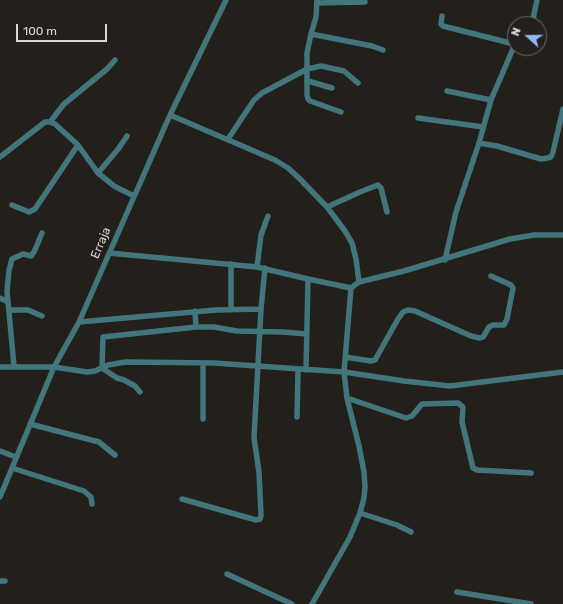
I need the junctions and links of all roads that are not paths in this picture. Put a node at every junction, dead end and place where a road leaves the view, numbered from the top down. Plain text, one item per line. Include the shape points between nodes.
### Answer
1 (226, 0) edge
2 (537, 0) edge
3 (317, 2) edge
4 (366, 2) dead end
5 (442, 16) dead end
6 (534, 16) edge
7 (311, 34) junction
8 (507, 42) edge
9 (383, 50) dead end
10 (510, 56) edge
11 (115, 60) dead end
12 (307, 70) junction
13 (308, 81) junction
14 (358, 83) dead end
15 (332, 88) dead end
16 (447, 91) dead end
17 (491, 100) junction
18 (563, 109) edge
19 (341, 112) dead end
20 (170, 115) junction
21 (418, 118) dead end
22 (50, 122) junction
23 (483, 127) junction
24 (127, 136) dead end
25 (228, 139) junction
26 (479, 143) junction
27 (78, 145) junction
28 (0, 157) edge
29 (98, 173) junction
30 (134, 196) junction
31 (12, 205) dead end
32 (327, 207) junction
33 (387, 212) dead end
34 (268, 216) dead end
35 (42, 233) dead end
36 (563, 235) edge
37 (109, 253) junction
38 (444, 260) junction
39 (231, 264) junction
40 (257, 267) junction
41 (265, 268) junction
42 (492, 276) dead end
43 (308, 279) junction
44 (359, 282) junction
45 (351, 288) junction
46 (0, 298) edge
47 (8, 302) junction
48 (231, 309) junction
49 (9, 310) junction
50 (261, 310) junction
51 (196, 311) junction
52 (42, 316) dead end
53 (79, 322) junction
54 (196, 327) junction
55 (259, 331) junction
56 (307, 334) junction
57 (345, 357) junction
58 (203, 364) junction
59 (14, 366) junction
60 (0, 367) edge
61 (54, 367) junction
62 (257, 367) junction
63 (102, 368) junction
64 (298, 370) junction
65 (306, 370) junction
66 (344, 372) junction
67 (563, 372) edge
68 (140, 392) dead end
69 (347, 398) junction
70 (298, 417) dead end
71 (203, 419) dead end
72 (30, 424) junction
73 (0, 451) edge
74 (115, 454) dead end
75 (16, 457) junction
76 (12, 468) junction
77 (530, 473) dead end
78 (0, 497) edge
79 (182, 499) dead end
80 (92, 504) dead end
81 (360, 513) junction
82 (411, 532) dead end
83 (227, 574) dead end
84 (457, 592) dead end
85 (292, 604) edge
86 (312, 604) edge
87 (531, 604) edge

1 - 20 street, Erraja
2 - 6 street
3 - 4 street
3 - 7 street
5 - 8 street via 443,26
7 - 9 street
7 - 12 street
10 - 17 street
11 - 22 street via 64,104
12 - 13 street
12 - 14 street via 321,66 344,71
12 - 25 street via 262,92
13 - 15 street
13 - 19 street via 307,95 310,101
16 - 17 street
17 - 23 street
18 - 26 street via 553,152 547,158 541,159
20 - 25 street
20 - 30 street, Erraja
21 - 23 street
22 - 27 street
22 - 28 street via 45,122
23 - 26 street
24 - 29 street
25 - 32 street via 288,168
26 - 38 street via 456,212
27 - 29 street
27 - 31 street via 35,210 29,212
29 - 30 street via 114,186
30 - 37 street, Erraja
32 - 33 street via 378,185
32 - 44 street via 352,243
34 - 40 street
35 - 47 street via 31,256 23,254 12,259 7,277
36 - 38 street via 534,235 510,239
37 - 39 street
37 - 53 street, Erraja
38 - 44 street
39 - 40 street
39 - 48 street
40 - 41 street
41 - 43 street
41 - 50 street
42 - 57 street via 513,288 508,319 504,325 489,327 483,337 471,336 408,310 398,319 376,360
43 - 45 street
43 - 56 street
44 - 45 street
45 - 57 street
46 - 47 street
47 - 49 street
48 - 50 street
48 - 51 street
49 - 52 street via 28,310
49 - 59 street
50 - 55 street
51 - 53 street
51 - 54 street
53 - 61 street, Erraja
54 - 55 street
54 - 63 street via 105,336 102,339
55 - 56 street
55 - 62 street
56 - 65 street
57 - 66 street
58 - 62 street
58 - 63 street via 126,362
58 - 71 street
59 - 60 street
59 - 61 street
61 - 63 street via 87,372
61 - 72 street, Erraja
62 - 64 street
62 - 79 street via 254,438 259,472 260,519
63 - 68 street via 135,386
64 - 65 street
64 - 70 street
65 - 66 street
66 - 67 street via 450,386
66 - 69 street
69 - 77 street via 406,418 412,416 422,404 458,403 463,408 462,422 472,468
69 - 81 street via 364,472 365,487
72 - 74 street via 98,442
72 - 75 street, Erraja
73 - 75 street
75 - 76 street, Erraja
76 - 78 street, Erraja
76 - 80 street via 84,491 91,497
81 - 82 street
81 - 86 street via 350,537
83 - 85 street
84 - 87 street

